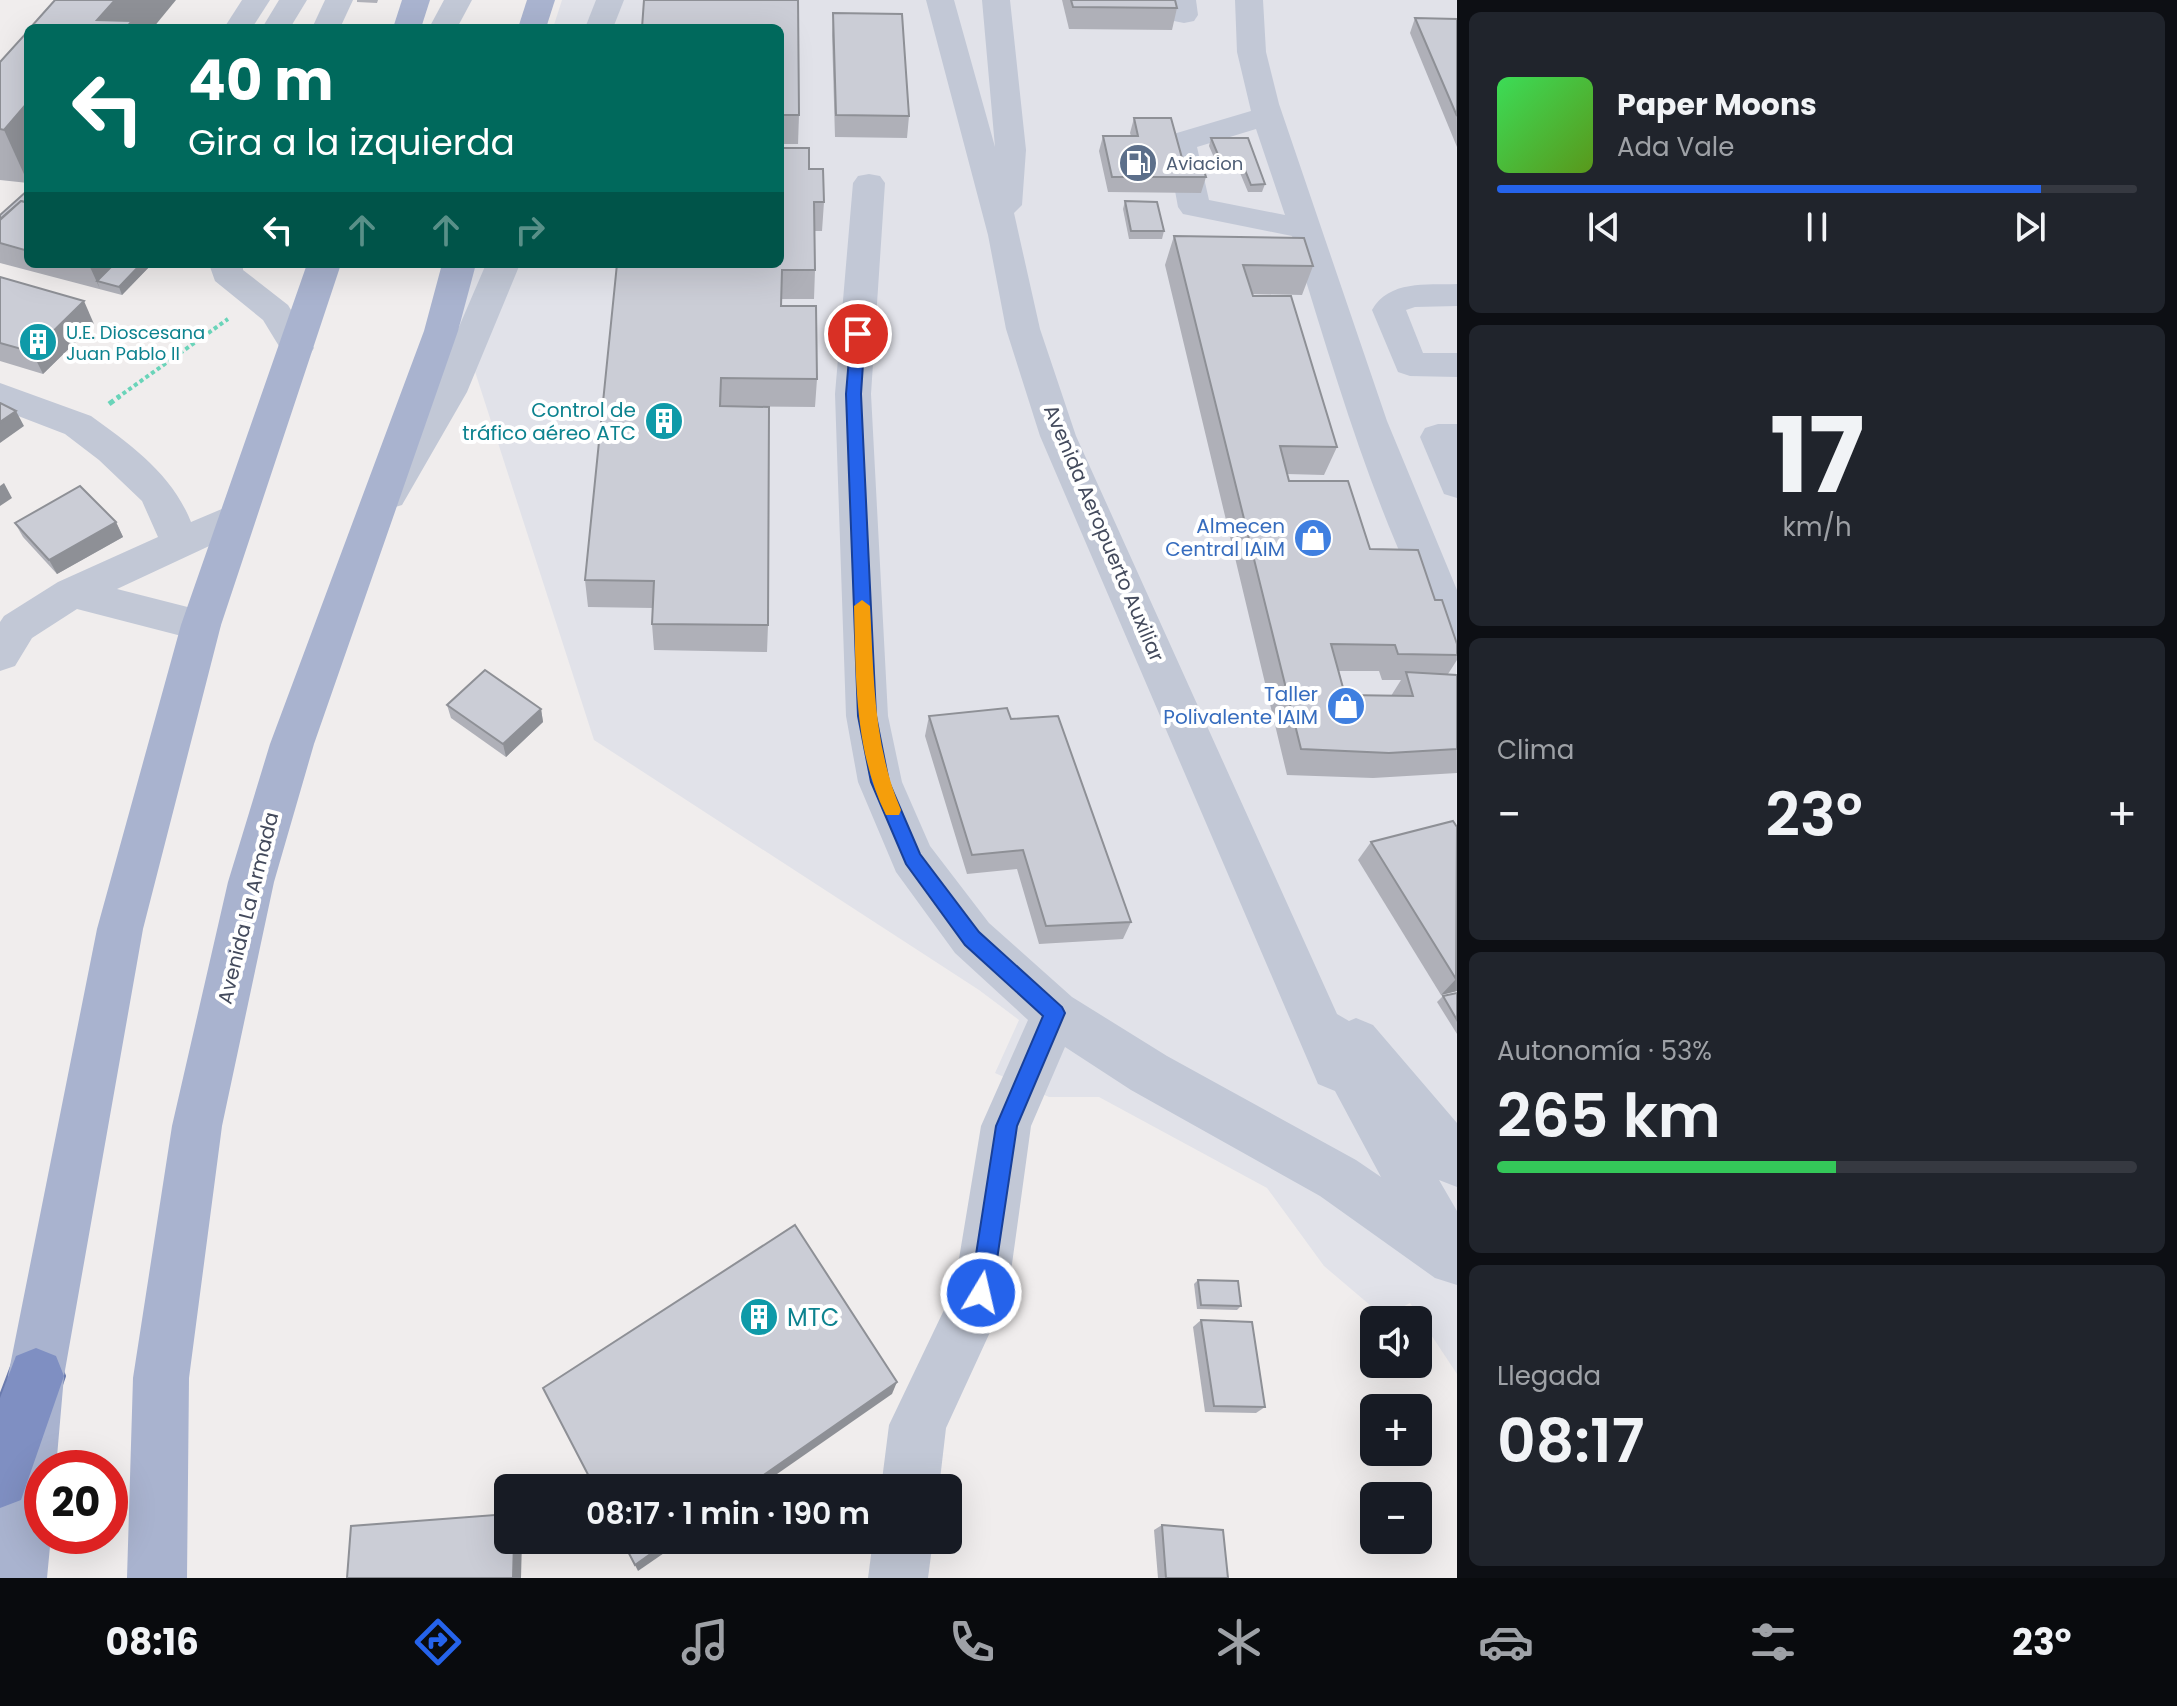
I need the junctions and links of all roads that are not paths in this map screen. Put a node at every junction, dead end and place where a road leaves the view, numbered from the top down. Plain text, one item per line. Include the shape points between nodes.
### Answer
1 (256, 0) edge
2 (293, 0) edge
3 (339, 0) edge
4 (416, 0) edge
5 (458, 0) edge
6 (541, 0) edge
7 (610, 0) edge
8 (940, 0) edge
9 (996, 0) edge
10 (1249, 0) edge
11 (241, 24) edge
12 (278, 24) edge
13 (328, 24) edge
14 (408, 24) edge
15 (445, 24) edge
16 (533, 24) edge
17 (601, 24) edge
18 (1253, 50) junction
19 (1218, 51) dead end
20 (1269, 115) junction
21 (869, 183) dead end
22 (1306, 229) junction
23 (1004, 235) junction
24 (226, 268) edge
25 (323, 268) edge
26 (333, 268) edge
27 (458, 268) edge
28 (501, 268) edge
29 (1457, 295) edge
30 (297, 348) junction
31 (1457, 365) edge
32 (0, 395) edge
33 (1457, 437) edge
34 (1457, 485) edge
35 (377, 514) junction
36 (236, 517) junction
37 (180, 543) junction
38 (72, 593) junction
39 (201, 625) junction
40 (1457, 631) edge
41 (0, 655) edge
42 (1288, 959) junction
43 (1055, 1013) junction
44 (1336, 1068) dead end
45 (1457, 1162) edge
46 (1456, 1261) edge
47 (36, 1376) junction
48 (912, 1474) edge
49 (0, 1479) edge
50 (901, 1554) edge
51 (17, 1578) edge
52 (157, 1578) edge
53 (898, 1578) edge

1 - 11 lane
2 - 12 lane
3 - 13 lane
4 - 14 main road
5 - 15 lane
6 - 16 main road
7 - 17 lane
8 - 23 lane, Avenida Aeropuerto Auxiliar
9 - 23 lane via 1011,150
10 - 18 lane
18 - 19 lane
18 - 20 lane
20 - 22 lane
20 - 22 lane via 1181,142 1194,207
21 - 43 lane via 853,394 867,716 880,782 912,858 964,927
22 - 40 lane via 1384,461
23 - 42 lane, Avenida Aeropuerto Auxiliar via 1023,329 1058,436
24 - 30 lane via 227,274 276,313
25 - 30 main road
26 - 30 lane
27 - 35 main road, Avenida La Armada
28 - 35 lane via 449,392
29 - 31 lane via 1411,296 1389,310 1410,364
30 - 36 main road
32 - 37 lane via 78,425 128,465 162,500
33 - 34 lane via 1438,437
35 - 52 main road, Avenida La Armada via 292,744 255,867 197,1126 161,1378
36 - 37 lane
36 - 39 main road
37 - 38 lane
38 - 39 lane
38 - 41 lane via 18,627
39 - 47 main road via 120,929
42 - 44 lane, Avenida Aeropuerto Auxiliar
42 - 45 lane
42 - 46 lane, Avenida Aeropuerto Auxiliar
43 - 46 lane via 1149,1073 1338,1178
43 - 48 lane via 1006,1126 981,1293 918,1425
47 - 49 highway
47 - 51 main road
50 - 53 lane

